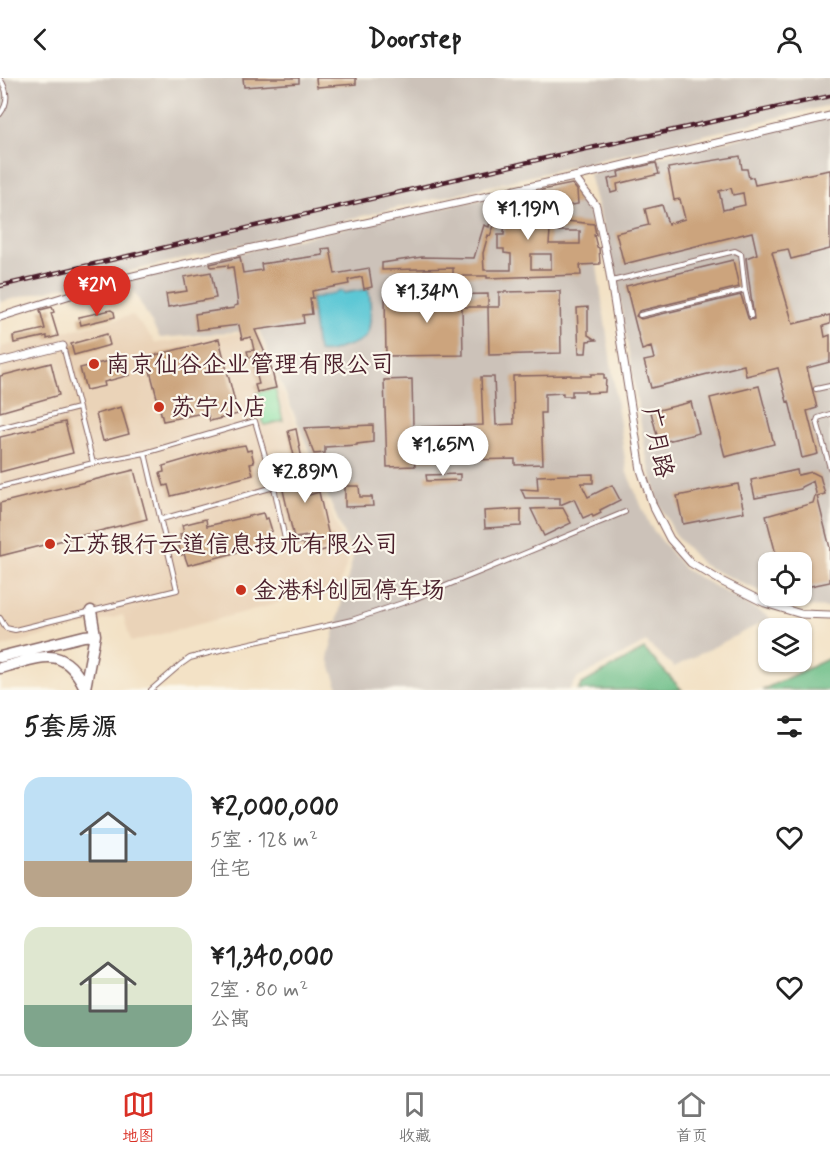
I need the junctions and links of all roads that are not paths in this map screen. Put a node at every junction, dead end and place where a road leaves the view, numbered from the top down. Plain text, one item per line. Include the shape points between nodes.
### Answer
1 (0, 79) edge
2 (0, 114) edge
3 (830, 116) edge
4 (574, 177) junction
5 (611, 281) junction
6 (745, 290) junction
7 (640, 315) dead end
8 (751, 316) dead end
9 (0, 317) edge
10 (63, 346) joint
11 (0, 362) edge
12 (830, 386) edge
13 (816, 389) dead end
14 (78, 408) junction
15 (830, 414) edge
16 (0, 428) edge
17 (830, 441) edge
18 (823, 443) junction
19 (146, 453) junction
20 (93, 464) junction
21 (830, 468) edge
22 (0, 487) edge
23 (274, 487) junction
24 (625, 512) dead end
25 (162, 519) junction
26 (311, 539) dead end
27 (91, 611) junction
28 (830, 615) edge
29 (0, 618) edge
30 (95, 636) junction
31 (0, 657) edge
32 (0, 668) edge
33 (85, 689) edge
34 (151, 690) edge

1 - 2 lane via 7,99
3 - 4 street
4 - 5 street, 广月路 via 596,206
4 - 9 street via 125,278
5 - 6 lane via 735,251 741,254
5 - 28 street, 广月路 via 641,470 670,539 691,563 765,603 801,614
6 - 7 lane
6 - 8 lane
10 - 11 street
10 - 14 lane
12 - 13 lane
14 - 16 lane
14 - 20 lane
15 - 18 lane via 817,421
17 - 18 lane
18 - 21 lane
19 - 20 lane
19 - 23 lane via 255,421
19 - 25 lane
20 - 22 lane
23 - 25 lane
23 - 26 lane via 286,544
24 - 34 lane via 414,599 352,620 190,658
25 - 27 lane via 177,590
27 - 29 lane via 15,630 6,628
27 - 30 street
30 - 31 street
30 - 33 street
32 - 33 street via 59,657 79,674

